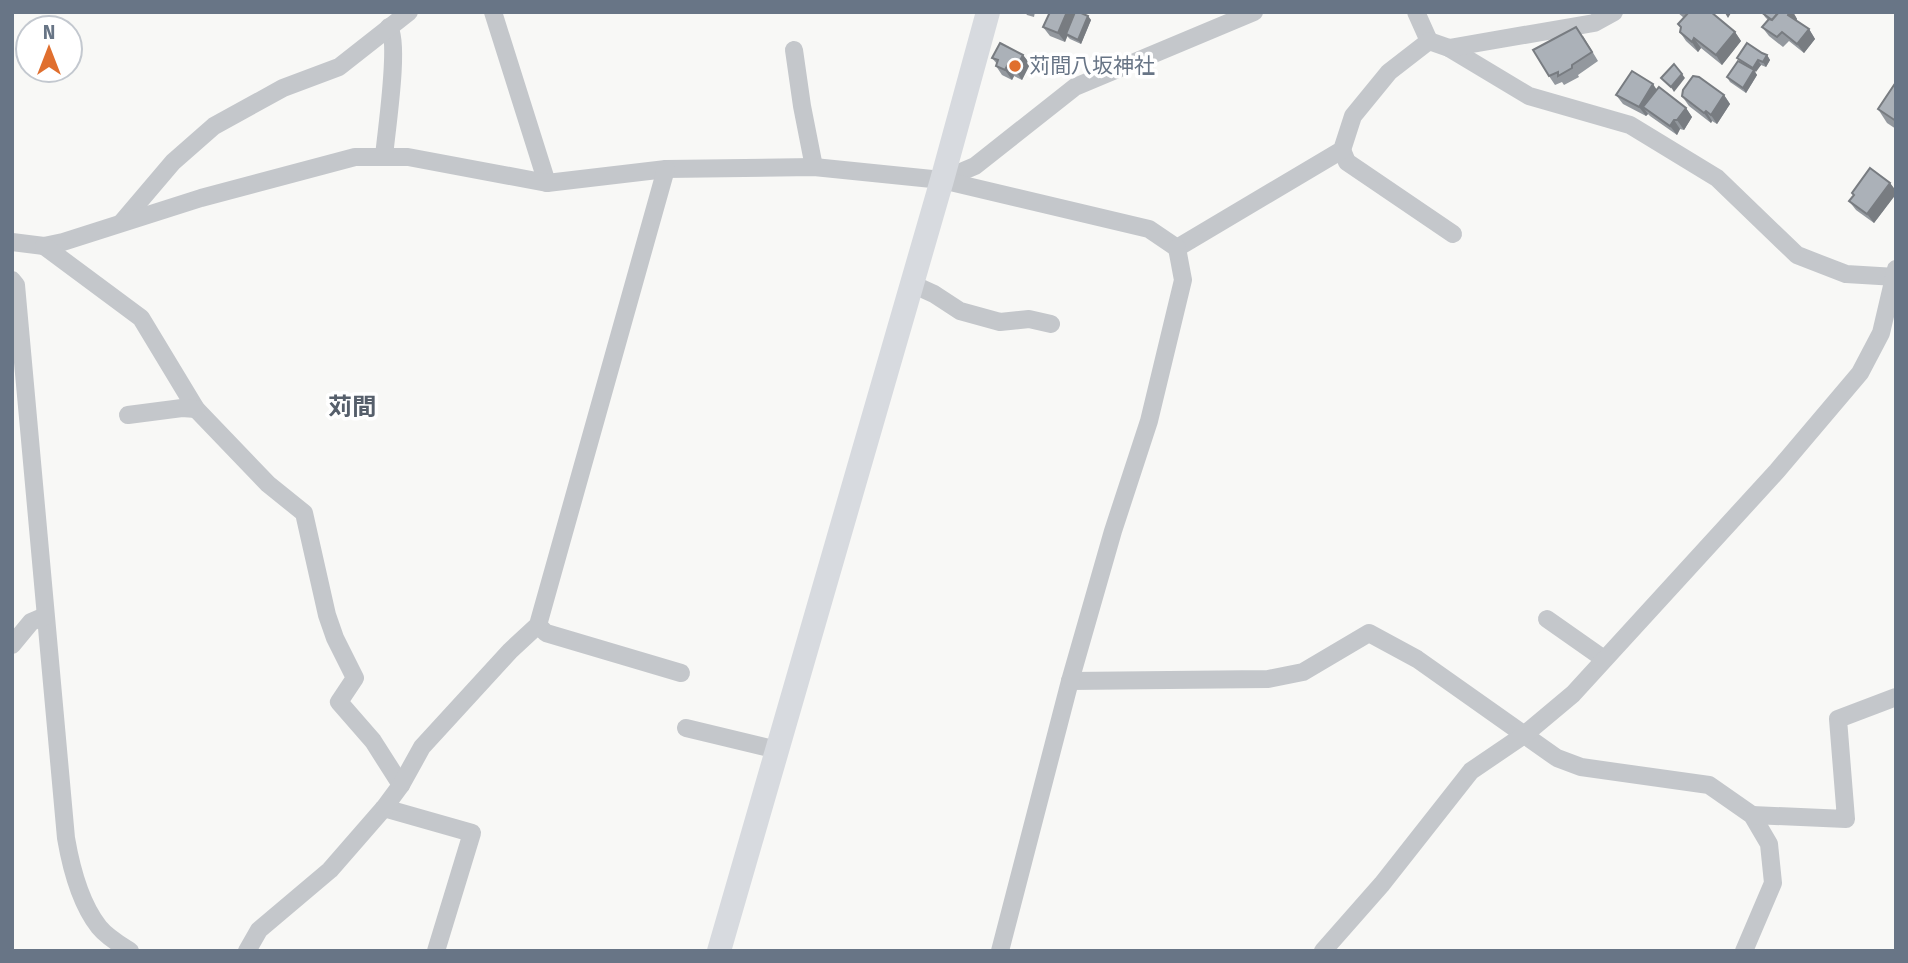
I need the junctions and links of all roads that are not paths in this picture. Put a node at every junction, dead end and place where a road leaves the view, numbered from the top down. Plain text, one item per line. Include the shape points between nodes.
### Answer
1 (409, 12) edge
2 (493, 12) edge
3 (988, 12) edge
4 (1254, 12) edge
5 (1416, 12) edge
6 (1614, 12) edge
7 (1218, 20) edge
8 (389, 27) junction
9 (1429, 41) junction
10 (1449, 48) junction
11 (794, 50) dead end
12 (1342, 150) junction
13 (384, 157) junction
14 (814, 167) junction
15 (666, 169) junction
16 (942, 180) junction
17 (547, 183) junction
18 (122, 222) junction
19 (1453, 234) dead end
20 (12, 242) edge
21 (44, 246) junction
22 (1177, 247) junction
23 (1895, 275) edge
24 (12, 280) edge
25 (912, 284) junction
26 (1891, 319) edge
27 (1051, 324) dead end
28 (195, 409) junction
29 (128, 415) dead end
30 (45, 616) junction
31 (1547, 619) dead end
32 (538, 625) junction
33 (12, 645) edge
34 (1604, 659) junction
35 (681, 673) dead end
36 (1070, 681) junction
37 (1896, 697) edge
38 (686, 729) dead end
39 (1524, 735) junction
40 (777, 750) junction
41 (401, 785) junction
42 (384, 808) junction
43 (1752, 815) junction
44 (130, 951) edge
45 (247, 951) edge
46 (436, 951) edge
47 (719, 951) edge
48 (1000, 951) edge
49 (1323, 951) edge
50 (1744, 951) edge

1 - 8 street
2 - 17 street
3 - 16 street
4 - 7 street
5 - 9 street
6 - 10 street via 1594,23
7 - 16 street via 1075,87 975,166
8 - 13 street via 394,34
8 - 18 street via 339,67 283,88 214,126 173,162
9 - 10 street
9 - 12 street via 1389,72 1353,116
10 - 23 street via 1528,96 1630,125 1717,178 1797,255 1846,274
11 - 14 street
12 - 19 street via 1347,162
12 - 22 street
13 - 17 street via 408,157
13 - 18 street via 355,157
14 - 15 street
14 - 16 street
15 - 17 street
15 - 32 street
16 - 22 street via 1149,229
16 - 25 street
18 - 21 street
20 - 21 street
21 - 28 street via 141,318
22 - 36 street via 1184,280 1149,421
23 - 26 street
24 - 30 street
25 - 27 street via 960,312 1000,323 1029,318
25 - 40 street
26 - 34 street via 1860,373 1777,471
28 - 29 street
28 - 41 street via 268,484 304,513 327,615 355,678 339,702 373,741
30 - 33 street via 31,622
30 - 44 street via 70,862 99,927
31 - 34 street
32 - 35 street via 546,632
32 - 41 street via 422,747
34 - 39 street via 1573,694
36 - 39 street via 1268,679 1303,672 1368,632 1417,659
36 - 48 street
37 - 43 street via 1838,719 1846,819
38 - 40 street
39 - 43 street via 1557,758 1581,766 1709,785
39 - 49 street via 1471,771
40 - 47 street
41 - 42 street
42 - 45 street via 330,870 259,930
42 - 46 street via 472,833
43 - 50 street via 1769,844 1773,883

